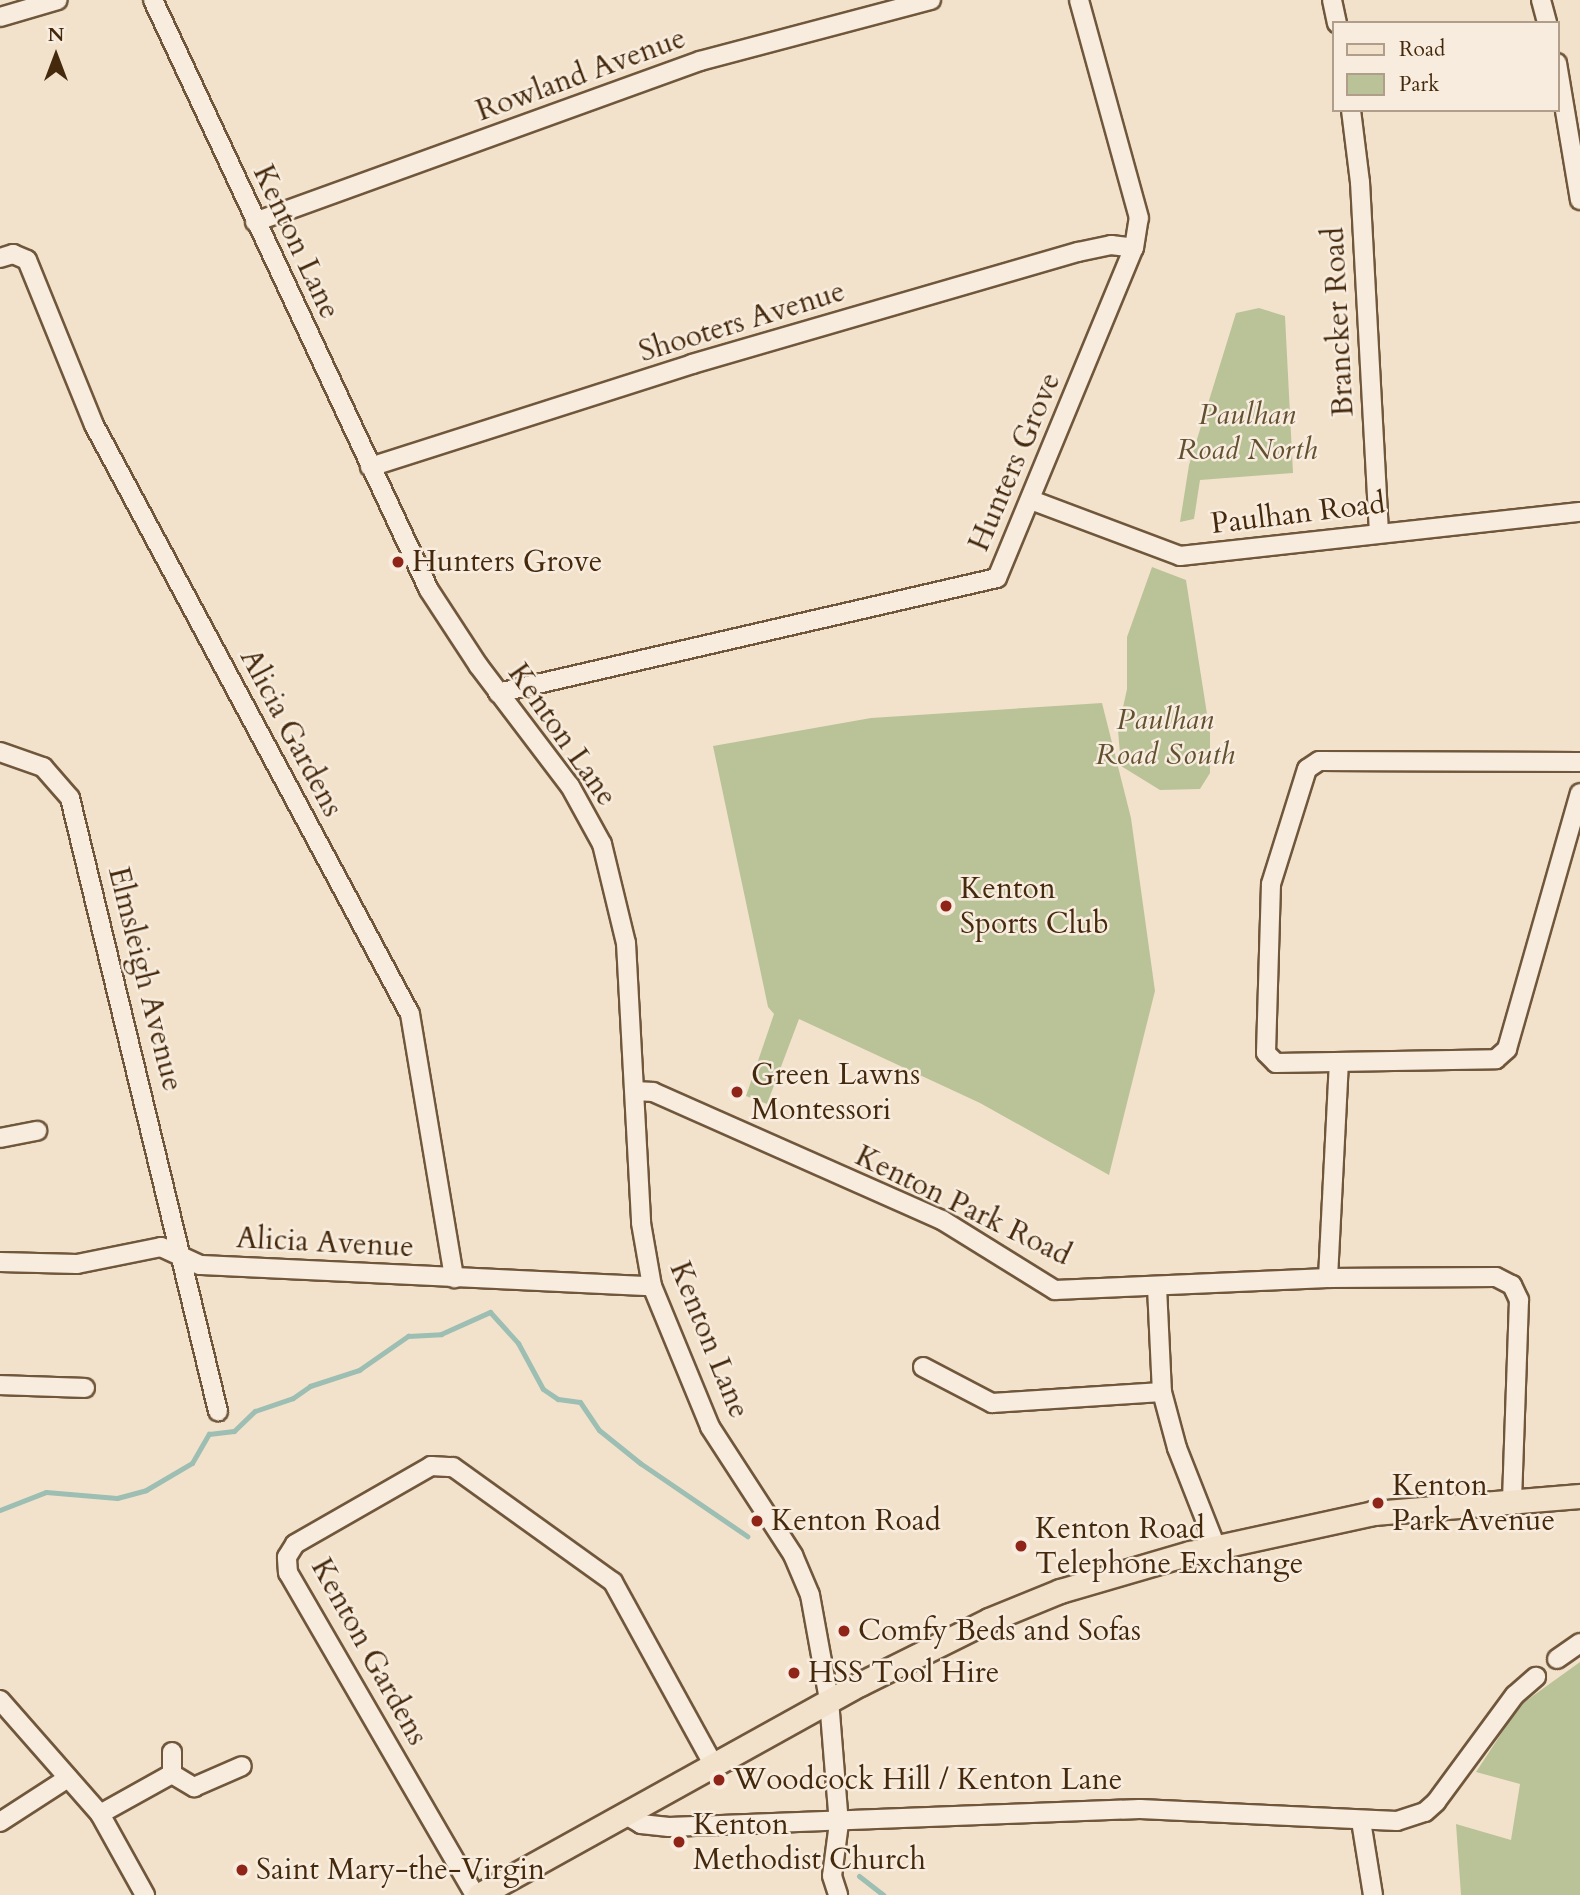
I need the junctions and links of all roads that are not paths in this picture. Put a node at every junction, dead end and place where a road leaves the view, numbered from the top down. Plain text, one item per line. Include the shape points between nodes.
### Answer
1 (58, 0) edge
2 (153, 0) edge
3 (931, 0) edge
4 (1079, 0) edge
5 (1332, 0) edge
6 (1541, 0) edge
7 (0, 17) edge
8 (1337, 21) edge
9 (1546, 21) edge
10 (1559, 75) edge
11 (1351, 112) edge
12 (1580, 200) edge
13 (255, 222) junction
14 (1134, 248) junction
15 (0, 258) edge
16 (370, 467) junction
17 (1031, 500) junction
18 (1580, 512) edge
19 (1378, 532) junction
20 (498, 693) junction
21 (0, 752) edge
22 (1580, 762) edge
23 (1580, 793) edge
24 (1339, 1064) junction
25 (635, 1091) junction
26 (37, 1131) dead end
27 (0, 1138) edge
28 (183, 1258) junction
29 (0, 1262) edge
30 (454, 1278) junction
31 (1328, 1278) junction
32 (652, 1286) junction
33 (1157, 1287) junction
34 (923, 1367) dead end
35 (0, 1385) edge
36 (85, 1388) dead end
37 (1162, 1392) junction
38 (218, 1411) dead end
39 (1580, 1496) edge
40 (1512, 1499) junction
41 (1216, 1547) junction
42 (1580, 1643) edge
43 (1557, 1659) dead end
44 (1535, 1676) dead end
45 (0, 1700) edge
46 (829, 1700) junction
47 (172, 1752) dead end
48 (242, 1766) dead end
49 (714, 1766) junction
50 (172, 1774) junction
51 (68, 1777) junction
52 (100, 1814) junction
53 (624, 1814) junction
54 (1361, 1821) junction
55 (0, 1822) edge
56 (839, 1823) junction
57 (489, 1892) edge
58 (145, 1895) edge
59 (838, 1895) edge
60 (1373, 1895) edge

1 - 7 street
2 - 13 street, Kenton Lane
3 - 13 street, Rowland Avenue via 700,61
4 - 14 street, Hunters Grove via 1139,218
5 - 8 street
6 - 9 street
10 - 12 street
11 - 19 street, Brancker Road via 1360,182
13 - 16 street, Kenton Lane
14 - 16 street, Shooters Avenue via 1111,245 1078,253 692,364
14 - 17 street, Hunters Grove
15 - 30 street, Alicia Gardens via 13,254 27,260 94,425 410,1014
16 - 20 street, Kenton Lane via 429,590
17 - 19 street, Paulhan Road via 1180,556
17 - 20 street, Hunters Grove via 997,578
18 - 19 street, Paulhan Road
20 - 25 street, Kenton Lane via 570,786 602,844 626,943
21 - 28 street, Elmsleigh Avenue via 43,767 70,798
22 - 24 street via 1319,761 1307,768 1271,884 1266,1053 1276,1063
23 - 24 street via 1507,1049 1496,1059
24 - 31 street
25 - 32 street, Kenton Lane via 641,1223
25 - 33 street, Kenton Park Road via 653,1092 942,1220 1055,1290
26 - 27 street
28 - 29 street, Alicia Avenue via 161,1247 78,1264
28 - 30 street, Alicia Avenue via 200,1265
28 - 38 street, Elmsleigh Avenue
30 - 32 street, Alicia Avenue
31 - 33 street
31 - 40 street via 1496,1277 1512,1284 1519,1300
32 - 46 street, Kenton Lane via 710,1427 793,1555 810,1595
33 - 37 street
34 - 37 street via 992,1403
35 - 36 street
37 - 41 street via 1177,1448
39 - 40 main road
40 - 41 main road via 1373,1513
41 - 46 main road via 1133,1567 989,1619
42 - 43 street
44 - 54 street via 1425,1812 1396,1821
45 - 51 street
46 - 49 main road
46 - 56 street, Kenton Lane
47 - 50 street
48 - 50 street via 194,1787
49 - 53 main road
49 - 57 street, Kenton Gardens via 613,1582 453,1467 431,1466 295,1544 287,1557 288,1573
50 - 52 street
51 - 52 street
51 - 55 street
52 - 58 street
53 - 56 street via 641,1824 669,1827
53 - 57 main road
54 - 56 street via 1139,1809
54 - 60 street
56 - 59 street, Kenton Lane via 832,1875

